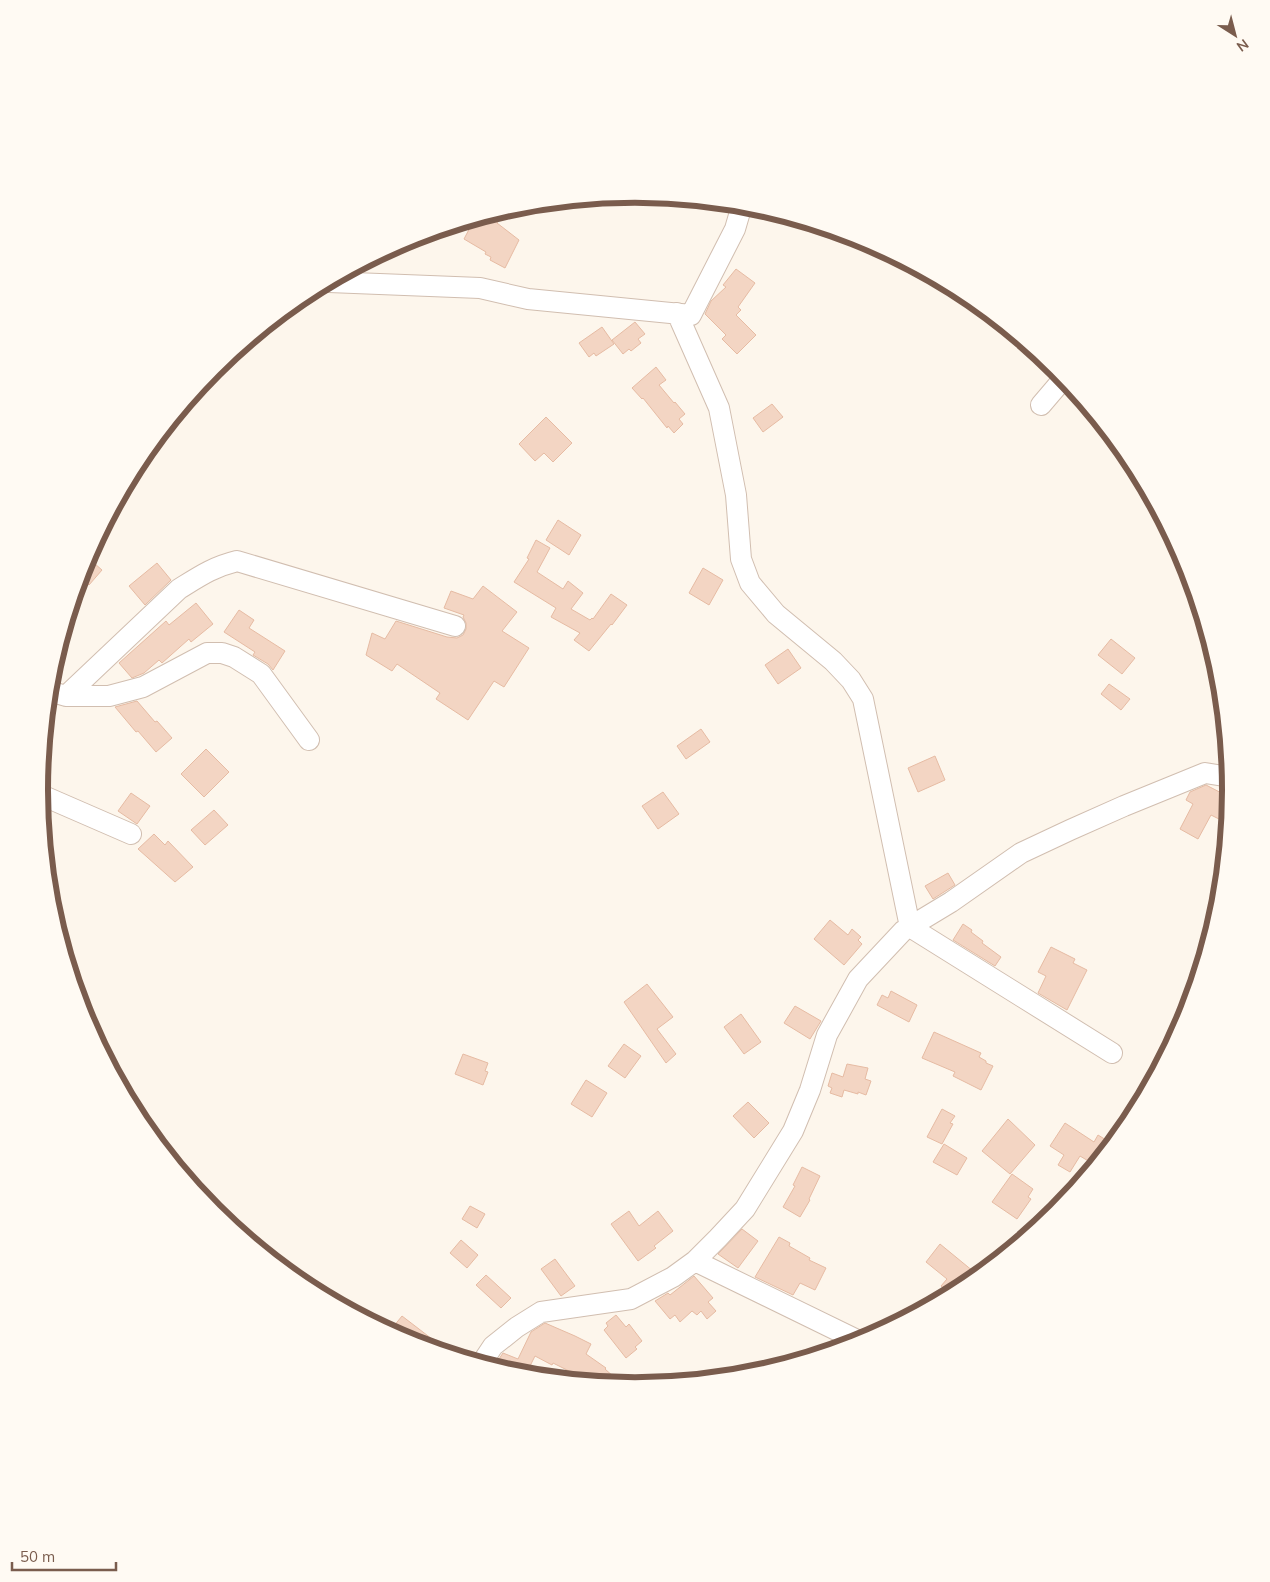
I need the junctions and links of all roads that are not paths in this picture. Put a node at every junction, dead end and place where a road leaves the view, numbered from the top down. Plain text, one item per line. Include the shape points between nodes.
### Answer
1 (740, 213) edge
2 (340, 282) edge
3 (677, 313) junction
4 (1058, 385) edge
5 (1041, 405) dead end
6 (455, 626) dead end
7 (57, 693) edge
8 (309, 740) dead end
9 (1222, 776) edge
10 (48, 798) edge
11 (132, 834) dead end
12 (910, 927) junction
13 (1112, 1053) dead end
14 (695, 1261) junction
15 (851, 1337) edge
16 (485, 1358) edge

1 - 3 street via 735,229 692,314
2 - 3 street via 480,288 528,299
3 - 12 street via 719,408 736,495 741,559 750,583 776,614 833,661 863,699
4 - 5 street
6 - 7 street via 237,561 219,565 179,590
7 - 8 street via 109,696 143,687 207,653 222,652 261,674
9 - 12 street via 1205,773 1021,853
10 - 11 street
12 - 13 street
12 - 14 street via 858,979 827,1035 793,1131 745,1210
14 - 15 street
14 - 16 street via 631,1299 541,1312 493,1346

